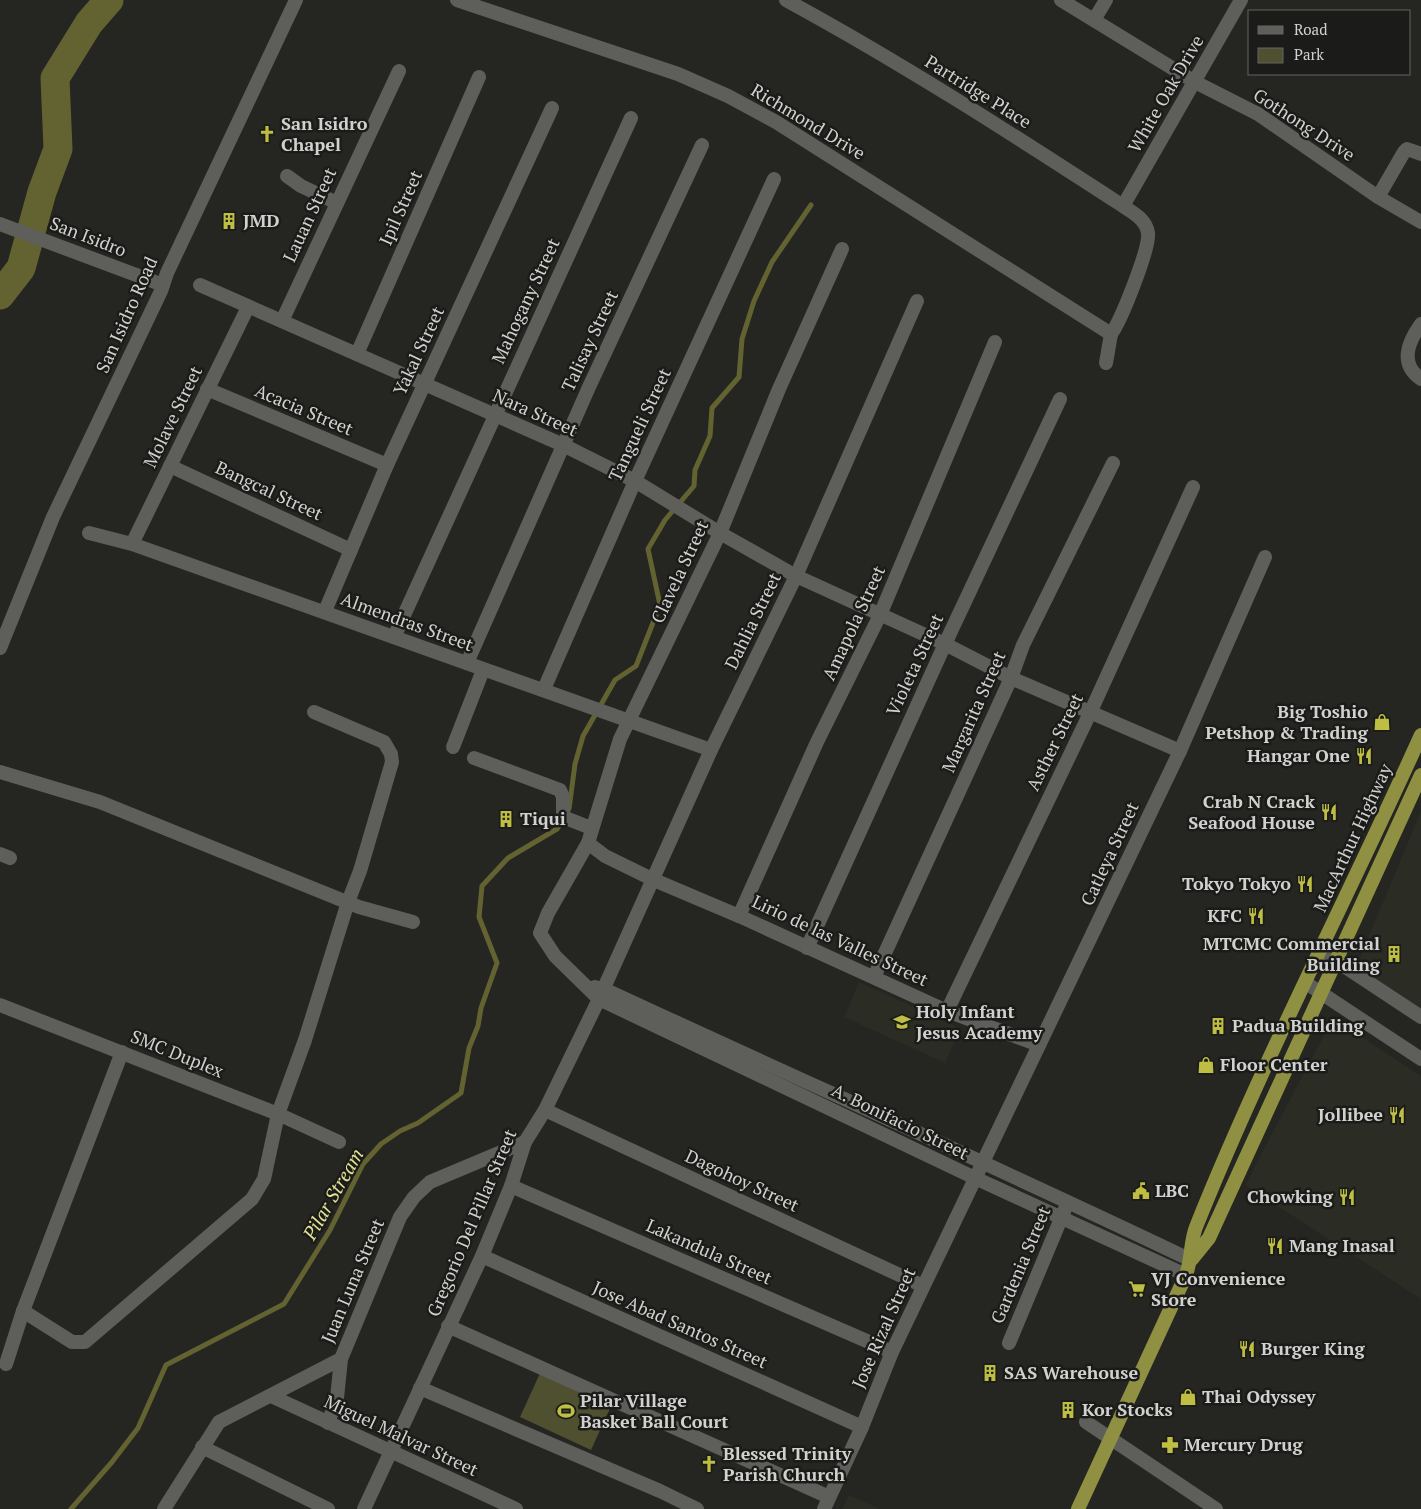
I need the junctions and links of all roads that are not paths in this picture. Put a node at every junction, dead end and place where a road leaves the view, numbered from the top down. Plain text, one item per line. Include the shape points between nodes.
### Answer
1 (296, 0) edge
2 (457, 0) edge
3 (786, 0) edge
4 (1061, 0) edge
5 (1106, 0) edge
6 (1241, 0) edge
7 (1094, 20) junction
8 (399, 72) dead end
9 (480, 77) dead end
10 (1195, 82) junction
11 (552, 108) dead end
12 (630, 118) dead end
13 (702, 145) dead end
14 (1421, 154) edge
15 (287, 176) dead end
16 (774, 179) dead end
17 (1378, 197) junction
18 (336, 202) junction
19 (1123, 206) junction
20 (1421, 222) edge
21 (0, 224) edge
22 (842, 249) dead end
23 (163, 285) junction
24 (200, 285) dead end
25 (917, 302) dead end
26 (248, 307) junction
27 (282, 321) junction
28 (1421, 324) edge
29 (1111, 334) junction
30 (995, 342) dead end
31 (357, 354) junction
32 (1106, 363) dead end
33 (1421, 379) edge
34 (424, 385) junction
35 (207, 389) junction
36 (1060, 398) dead end
37 (494, 415) junction
38 (563, 445) junction
39 (1113, 463) dead end
40 (170, 466) junction
41 (387, 466) junction
42 (635, 481) junction
43 (1193, 487) dead end
44 (89, 533) dead end
45 (720, 533) junction
46 (132, 544) junction
47 (351, 550) junction
48 (1265, 557) dead end
49 (796, 576) junction
50 (325, 611) junction
51 (880, 614) junction
52 (394, 638) junction
53 (945, 644) junction
54 (0, 648) edge
55 (467, 663) junction
56 (483, 670) junction
57 (1011, 678) junction
58 (544, 689) junction
59 (1091, 711) junction
60 (314, 712) dead end
61 (624, 718) junction
62 (1421, 735) edge
63 (453, 747) dead end
64 (711, 750) junction
65 (1180, 750) junction
66 (474, 758) dead end
67 (0, 772) edge
68 (1421, 775) edge
69 (587, 826) junction
70 (588, 843) junction
71 (654, 880) junction
72 (348, 902) junction
73 (739, 916) junction
74 (414, 922) dead end
75 (808, 948) junction
76 (1321, 951) junction
77 (619, 954) joint
78 (1336, 961) junction
79 (874, 978) junction
80 (1306, 983) junction
81 (1321, 992) junction
82 (602, 994) junction
83 (0, 1005) edge
84 (947, 1011) junction
85 (1421, 1017) edge
86 (1040, 1045) junction
87 (122, 1052) junction
88 (1421, 1059) edge
89 (545, 1110) junction
90 (278, 1114) junction
91 (339, 1142) dead end
92 (525, 1142) junction
93 (981, 1162) junction
94 (975, 1178) junction
95 (510, 1186) junction
96 (1069, 1202) junction
97 (1062, 1218) junction
98 (482, 1256) junction
99 (1192, 1260) junction
100 (1186, 1274) junction
101 (923, 1286) junction
102 (23, 1311) junction
103 (448, 1326) junction
104 (1009, 1343) dead end
105 (892, 1352) junction
106 (341, 1359) junction
107 (6, 1364) dead end
108 (420, 1388) junction
109 (271, 1396) junction
110 (1086, 1422) dead end
111 (328, 1423) junction
112 (862, 1428) junction
113 (1111, 1438) junction
114 (202, 1446) junction
115 (390, 1452) junction
116 (826, 1503) edge
117 (164, 1509) edge
118 (328, 1509) edge
119 (364, 1509) edge
120 (516, 1509) edge
121 (697, 1509) edge
122 (1078, 1509) edge
123 (1216, 1509) edge

1 - 23 street, San Isidro Road
2 - 29 street, Richmond Drive via 678,74 728,96 776,122
3 - 19 street, Partridge Place via 862,41
4 - 7 street, Gothong Drive
5 - 7 street
6 - 10 street, White Oak Drive
7 - 10 street, Gothong Drive
8 - 18 street, Lauan Street
9 - 31 street, Ipil Street
10 - 17 street, Gothong Drive via 1258,114
10 - 19 street, White Oak Drive
11 - 34 street, Yakal Street
12 - 37 street, Mahogany Street
13 - 38 street, Talisay Street
14 - 17 street via 1407,149 1404,152
15 - 18 street
16 - 42 street, Tangueli Street
17 - 20 street, Gothong Drive
18 - 27 street, Lauan Street
19 - 29 street, Partridge Place via 1145,224 1149,235 1119,324
21 - 23 street, San Isidro
22 - 45 street, Clavela Street via 775,398
23 - 54 street, San Isidro Road via 53,517
24 - 26 street, Nara Street
25 - 49 street, Dahlia Street
26 - 27 street, Nara Street
26 - 35 street, Molave Street
27 - 31 street, Nara Street
28 - 33 street via 1411,342 1408,360 1412,372
29 - 32 street
30 - 51 street, Amapola Street
31 - 34 street, Nara Street
34 - 37 street, Nara Street
34 - 41 street, Yakal Street
35 - 40 street, Molave Street
35 - 41 street, Acacia Street
36 - 53 street, Violeta Street
37 - 38 street, Nara Street
37 - 52 street, Mahogany Street
38 - 42 street, Nara Street
38 - 55 street, Talisay Street
39 - 57 street, Margarita Street via 1023,644
40 - 46 street, Molave Street
40 - 47 street, Bangcal Street
41 - 47 street, Yakal Street
42 - 45 street, Nara Street
42 - 58 street, Tangueli Street
43 - 59 street, Asther Street
44 - 46 street, Almendras Street
45 - 49 street, Nara Street
45 - 61 street, Clavela Street
46 - 50 street, Almendras Street
47 - 50 street, Yakal Street
48 - 65 street, Catleya Street
49 - 51 street, Nara Street
49 - 64 street, Dahlia Street
50 - 52 street, Almendras Street
51 - 53 street, Nara Street
51 - 73 street, Amapola Street via 817,742
52 - 55 street, Almendras Street
53 - 57 street, Nara Street
53 - 75 street, Violeta Street
55 - 56 street, Almendras Street
56 - 58 street, Almendras Street
56 - 63 street
57 - 59 street, Nara Street
57 - 79 street, Margarita Street
58 - 61 street, Almendras Street
59 - 65 street, Nara Street
59 - 84 street, Asther Street
60 - 72 street via 384,742 391,754 392,762
61 - 64 street, Almendras Street
61 - 69 street, Clavela Street via 620,739
62 - 76 highway, MacArthur Highway
64 - 71 street, Dahlia Street
65 - 86 street, Catleya Street
66 - 69 street via 560,790 563,817
67 - 72 street via 100,802
68 - 78 highway, MacArthur Highway
69 - 70 street, Clavela Street
70 - 71 street via 605,856
70 - 82 street, Clavela Street via 540,933 555,956 585,985
71 - 73 street, Lirio de las Valles Street
71 - 77 street, Dahlia Street
72 - 74 street
72 - 90 street
73 - 75 street, Lirio de las Valles Street
75 - 79 street, Lirio de las Valles Street
76 - 78 street
76 - 80 highway, MacArthur Highway
77 - 82 street, Gregorio Del Pillar Street
78 - 81 highway, MacArthur Highway
78 - 85 street
79 - 84 street, Lirio de las Valles Street
80 - 81 street
80 - 99 highway, MacArthur Highway via 1195,1230
81 - 88 street
81 - 99 highway, MacArthur Highway via 1210,1238
82 - 89 street, Gregorio Del Pillar Street
82 - 93 street, A. Bonifacio Street via 872,1110
82 - 94 street, A. Bonifacio Street
83 - 87 street, SMC Duplex
84 - 86 street, Lirio de las Valles Street
86 - 93 street, Catleya Street
87 - 90 street, SMC Duplex
87 - 102 street
89 - 92 street, Gregorio Del Pillar Street
89 - 101 street, Dagohoy Street
90 - 91 street, SMC Duplex
90 - 102 street via 264,1179 252,1200 92,1338 85,1342 72,1342
92 - 95 street, Gregorio Del Pillar Street
92 - 106 street, Juan Luna Street via 430,1182 414,1197 400,1216
93 - 94 street, Jose Rizal Street
93 - 96 street, A. Bonifacio Street
94 - 97 street, A. Bonifacio Street
94 - 101 street, Jose Rizal Street
95 - 98 street, Gregorio Del Pillar Street
95 - 105 street, Lakandula Street
96 - 97 street, Gardenia Street
96 - 99 street, A. Bonifacio Street
97 - 100 street, A. Bonifacio Street
97 - 104 street, Gardenia Street
98 - 103 street, Gregorio Del Pillar Street
98 - 112 street, Jose Abad Santos Street
99 - 100 highway, MacArthur Highway
100 - 113 highway, MacArthur Highway
101 - 105 street, Jose Rizal Street
102 - 107 street
103 - 108 street, Gregorio Del Pillar Street
103 - 116 street
105 - 112 street, Jose Rizal Street
106 - 109 street, Juan Luna Street
106 - 111 street via 337,1398
108 - 115 street, Gregorio Del Pillar Street
108 - 121 street
109 - 111 street, Miguel Malvar Street
109 - 114 street, Juan Luna Street via 219,1422
110 - 113 street
111 - 115 street, Miguel Malvar Street
112 - 116 street, Jose Rizal Street
113 - 122 highway, MacArthur Highway
113 - 123 street
114 - 117 street, Juan Luna Street
114 - 118 street
115 - 119 street, Gregorio Del Pillar Street
115 - 120 street, Miguel Malvar Street

